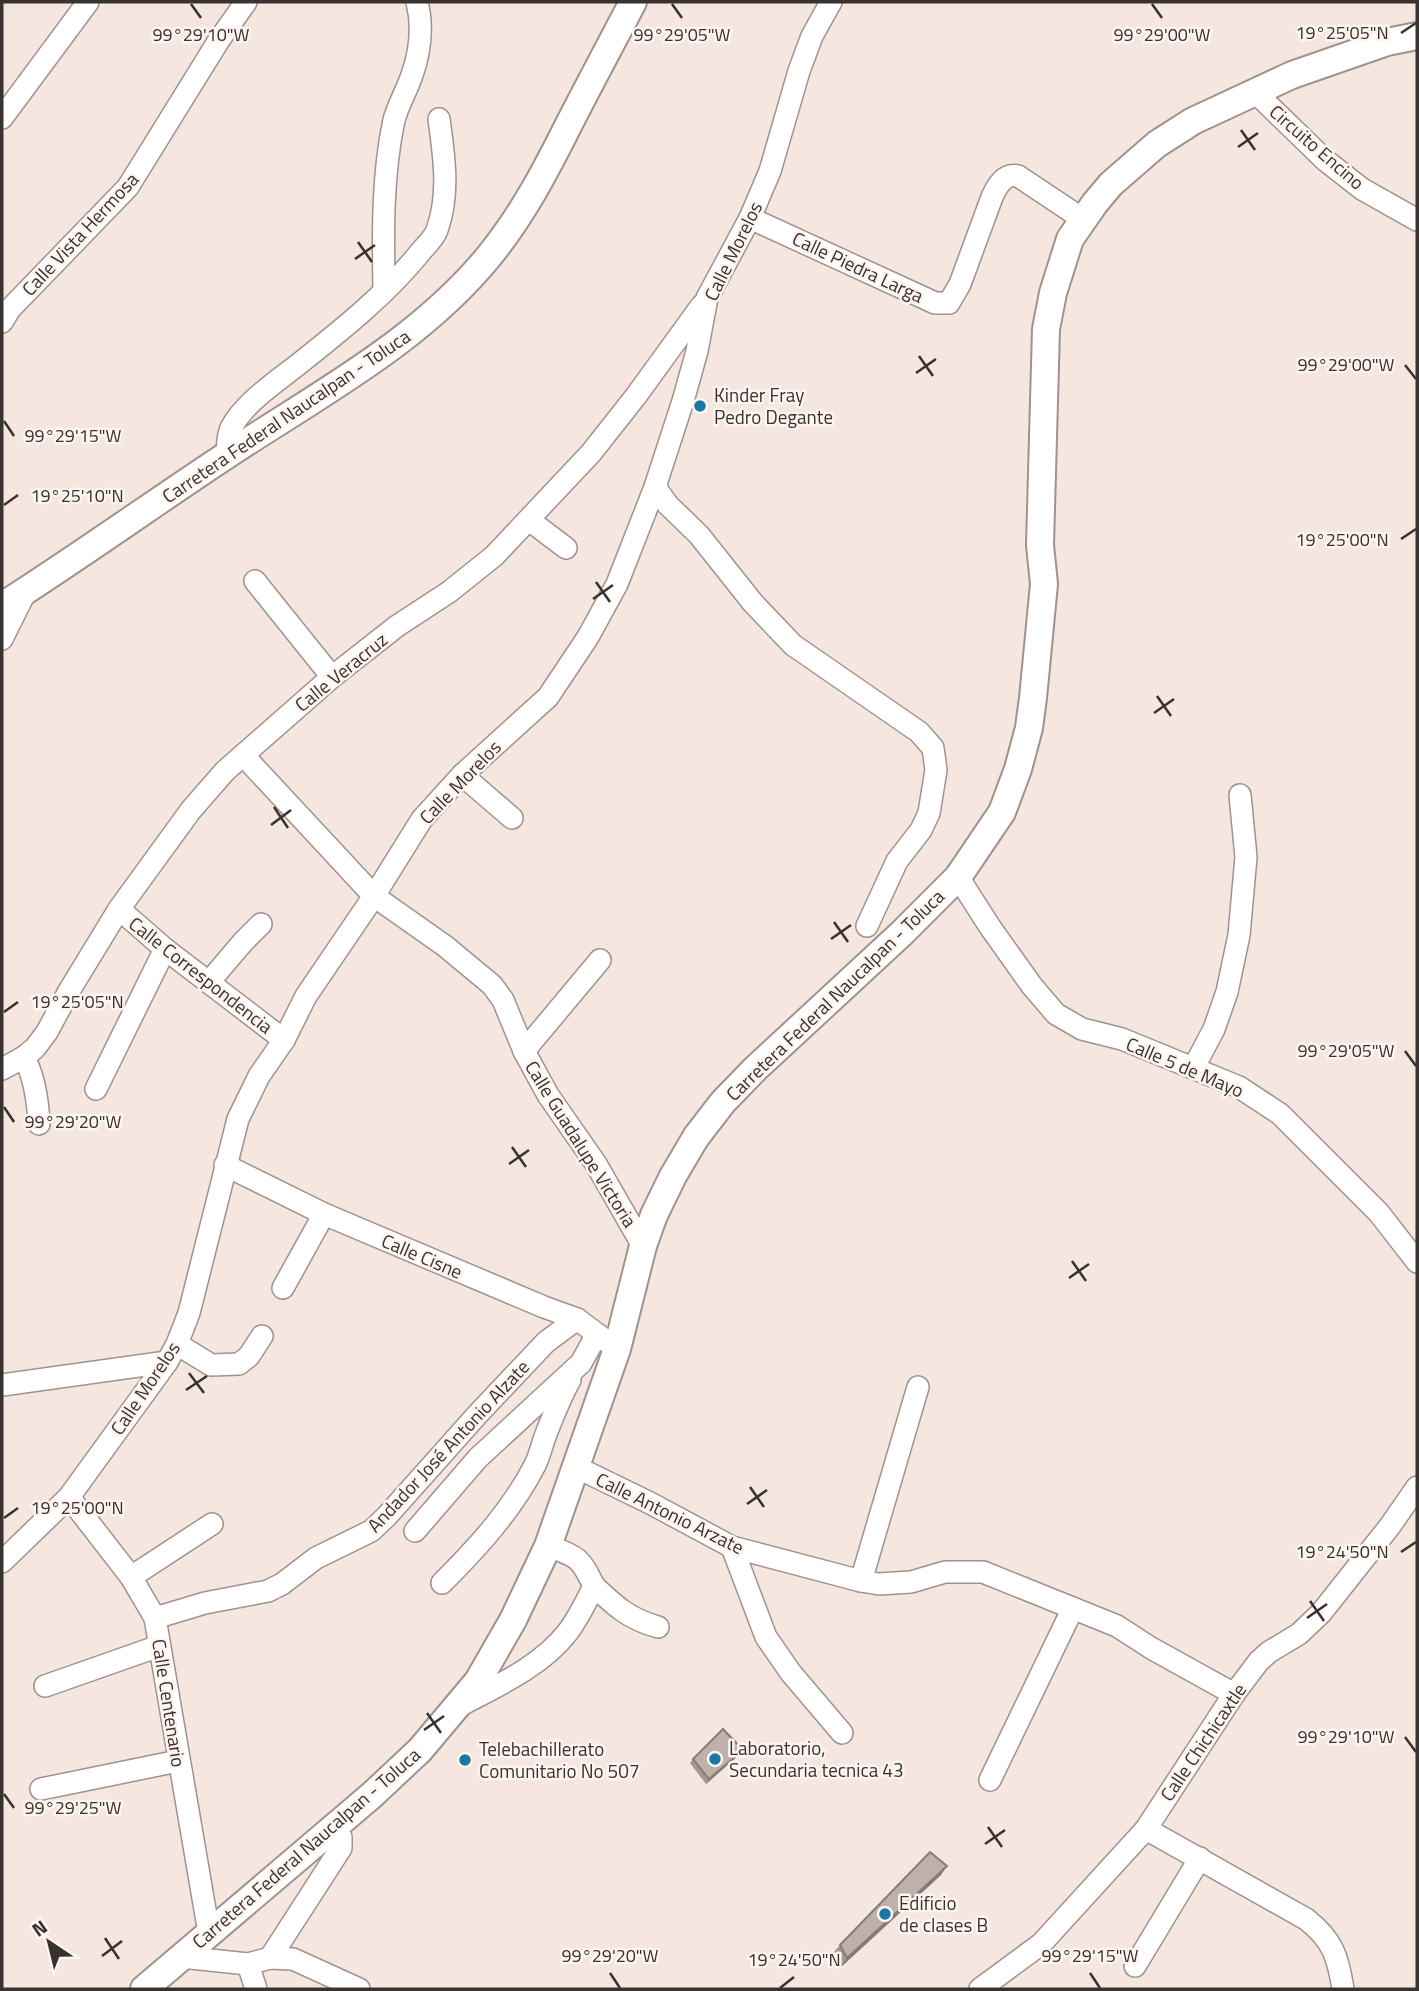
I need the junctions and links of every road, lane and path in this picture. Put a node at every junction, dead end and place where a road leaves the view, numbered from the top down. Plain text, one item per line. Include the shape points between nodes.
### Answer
1 (88, 2) edge
2 (246, 2) edge
3 (416, 2) edge
4 (633, 2) edge
5 (831, 2) edge
6 (1417, 36) edge
7 (1255, 92) junction
8 (2, 118) edge
9 (439, 119) dead end
10 (750, 218) junction
11 (1084, 220) junction
12 (1417, 220) edge
13 (384, 291) junction
14 (707, 298) junction
15 (2, 322) edge
16 (228, 454) junction
17 (655, 487) junction
18 (529, 520) junction
19 (566, 548) dead end
20 (255, 581) dead end
21 (26, 591) junction
22 (2, 606) edge
23 (2, 639) edge
24 (332, 677) junction
25 (243, 755) junction
26 (462, 775) junction
27 (1240, 795) dead end
28 (512, 818) dead end
29 (958, 877) junction
30 (374, 896) junction
31 (119, 909) junction
32 (261, 924) dead end
33 (867, 926) dead end
34 (165, 949) junction
35 (600, 960) dead end
36 (209, 982) junction
37 (284, 1040) junction
38 (524, 1051) junction
39 (24, 1057) junction
40 (1194, 1067) junction
41 (2, 1069) edge
42 (96, 1089) dead end
43 (39, 1124) dead end
44 (225, 1165) junction
45 (324, 1214) junction
46 (643, 1246) junction
47 (1417, 1262) edge
48 (284, 1289) dead end
49 (577, 1319) junction
50 (262, 1336) dead end
51 (607, 1341) junction
52 (172, 1353) junction
53 (581, 1363) junction
54 (2, 1385) edge
55 (918, 1387) dead end
56 (576, 1467) junction
57 (1417, 1487) edge
58 (69, 1497) junction
59 (212, 1524) dead end
60 (415, 1531) dead end
61 (548, 1546) junction
62 (732, 1548) junction
63 (2, 1562) edge
64 (131, 1577) junction
65 (861, 1581) junction
66 (442, 1583) dead end
67 (594, 1586) junction
68 (1073, 1608) junction
69 (155, 1618) junction
70 (657, 1627) dead end
71 (159, 1646) junction
72 (44, 1686) dead end
73 (1234, 1694) junction
74 (458, 1706) junction
75 (842, 1733) dead end
76 (178, 1761) junction
77 (990, 1780) dead end
78 (41, 1789) dead end
79 (334, 1828) junction
80 (1146, 1829) junction
81 (1200, 1858) junction
82 (209, 1933) junction
83 (181, 1958) junction
84 (270, 1958) junction
85 (248, 1964) junction
86 (1135, 1966) dead end
87 (144, 1989) edge
88 (256, 1989) edge
89 (359, 1989) edge
90 (980, 1989) edge
91 (1343, 1989) edge

1 - 8 street
2 - 15 street, Calle Vista Hermosa via 128,187
3 - 13 street via 421,29 413,74 394,118 387,174
4 - 16 main road, Carretera Federal Naucalpan - Toluca via 534,192 471,276 387,351
5 - 10 street, Calle Morelos via 812,36 770,171
6 - 7 main road, Carretera Federal Naucalpan - Toluca via 1387,42
7 - 11 main road, Carretera Federal Naucalpan - Toluca via 1157,144 1111,184
7 - 12 street, Circuito Encino via 1325,160 1362,189
9 - 13 street via 445,199 436,232
10 - 11 street, Calle Piedra Larga via 942,304 949,303 960,284 992,197 1006,177 1018,176
10 - 14 street, Calle Morelos
11 - 29 main road, Carretera Federal Naucalpan - Toluca via 1062,261 1046,328 1040,545 1043,594 1029,728 1002,812
13 - 16 street via 242,413 230,429
14 - 17 street, Calle Morelos via 687,389
14 - 18 street, Calle Veracruz via 591,453
16 - 21 main road, Carretera Federal Naucalpan - Toluca
17 - 26 street, Calle Morelos via 617,584 588,637 548,696
17 - 33 street via 793,645 919,732 933,748 936,770 929,813 898,861
18 - 19 street
18 - 24 street, Calle Veracruz via 449,592
20 - 24 street
21 - 22 main road, Carretera Federal Naucalpan - Toluca
21 - 23 street
24 - 25 street, Calle Veracruz
25 - 30 street, Calle Guadalupe Victoria
25 - 31 street, Calle Veracruz via 191,810
26 - 28 street
26 - 30 street, Calle Morelos via 422,818
27 - 40 street via 1246,857 1240,935 1227,992
29 - 40 street, Calle 5 de Mayo via 1056,1014 1082,1029
29 - 46 main road, Carretera Federal Naucalpan - Toluca via 723,1102 673,1176
30 - 37 street, Calle Morelos via 306,996
30 - 38 street, Calle Guadalupe Victoria via 492,985
31 - 34 street, Calle Correspondencia
31 - 39 street, Calle Veracruz via 47,1032
32 - 36 street
34 - 36 street, Calle Correspondencia
34 - 42 street
35 - 38 street
36 - 37 street, Calle Correspondencia
37 - 44 street, Calle Morelos via 238,1119
38 - 46 street, Calle Guadalupe Victoria
39 - 41 street, Calle Veracruz
39 - 43 street via 35,1087
40 - 47 street, Calle 5 de Mayo via 1239,1087 1280,1114 1379,1213
44 - 45 street, Calle Cisne
44 - 52 street, Calle Morelos via 189,1312
45 - 48 street
45 - 49 street, Calle Cisne
46 - 51 main road, Carretera Federal Naucalpan - Toluca
49 - 51 street, Calle Cisne
49 - 69 street, Andador José Antonio Alzate via 547,1342 371,1531 316,1558 268,1591
50 - 52 street via 239,1364 211,1365
51 - 53 street
51 - 56 main road, Carretera Federal Naucalpan - Toluca
52 - 54 street
52 - 58 street, Calle Morelos
53 - 60 street via 478,1458
53 - 66 street via 557,1404 536,1464 518,1493 474,1551
55 - 65 street
56 - 61 main road, Carretera Federal Naucalpan - Toluca
56 - 62 street, Calle Antonio Arzate
57 - 73 street, Calle Chichicaxtle via 1321,1613 1258,1661
58 - 63 street, Calle Morelos
58 - 64 street, Calle Centenario
59 - 64 street
61 - 67 street via 579,1559
61 - 74 main road, Carretera Federal Naucalpan - Toluca via 495,1654
62 - 65 street, Calle Antonio Arzate
62 - 75 street via 766,1637
64 - 69 street, Calle Centenario
65 - 68 street, Calle Antonio Arzate via 879,1584 946,1572 983,1572
67 - 70 street via 619,1609
67 - 74 street via 565,1635 540,1660
68 - 73 street, Calle Antonio Arzate via 1117,1626
68 - 77 street
69 - 71 street, Calle Centenario
71 - 72 street
71 - 76 street, Calle Centenario
73 - 80 street, Calle Chichicaxtle
74 - 79 main road, Carretera Federal Naucalpan - Toluca via 420,1750
76 - 78 street
76 - 82 street, Calle Centenario
79 - 82 main road, Carretera Federal Naucalpan - Toluca
79 - 84 street via 341,1849
80 - 81 street
80 - 90 street, Calle Chichicaxtle via 1041,1944
81 - 86 street
81 - 91 street via 1321,1931 1338,1960
82 - 83 main road, Carretera Federal Naucalpan - Toluca
83 - 85 street
83 - 87 main road, Carretera Federal Naucalpan - Toluca
84 - 85 street
84 - 89 street via 293,1959
85 - 88 street

